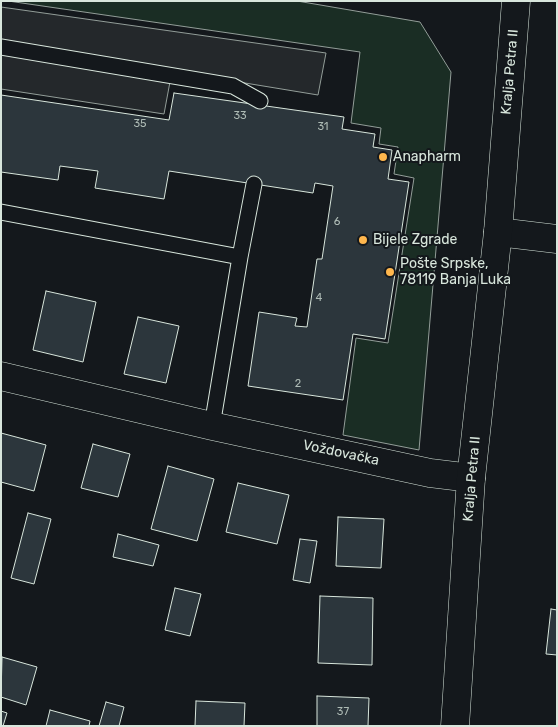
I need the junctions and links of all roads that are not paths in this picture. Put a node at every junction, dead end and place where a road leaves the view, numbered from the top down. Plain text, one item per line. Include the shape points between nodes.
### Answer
1 (516, 1) edge
2 (1, 47) edge
3 (260, 101) dead end
4 (254, 184) dead end
5 (1, 212) edge
6 (498, 232) junction
7 (557, 239) edge
8 (240, 257) junction
9 (1, 376) edge
10 (212, 426) junction
11 (471, 478) junction
12 (455, 726) edge

1 - 6 street, Kralja Petra II
2 - 3 lane via 233,86
4 - 8 lane
5 - 8 lane
6 - 7 street
6 - 11 street, Kralja Petra II
8 - 10 lane
9 - 10 street, Voždovačka
10 - 11 street, Voždovačka via 430,473
11 - 12 street, Kralja Petra II

